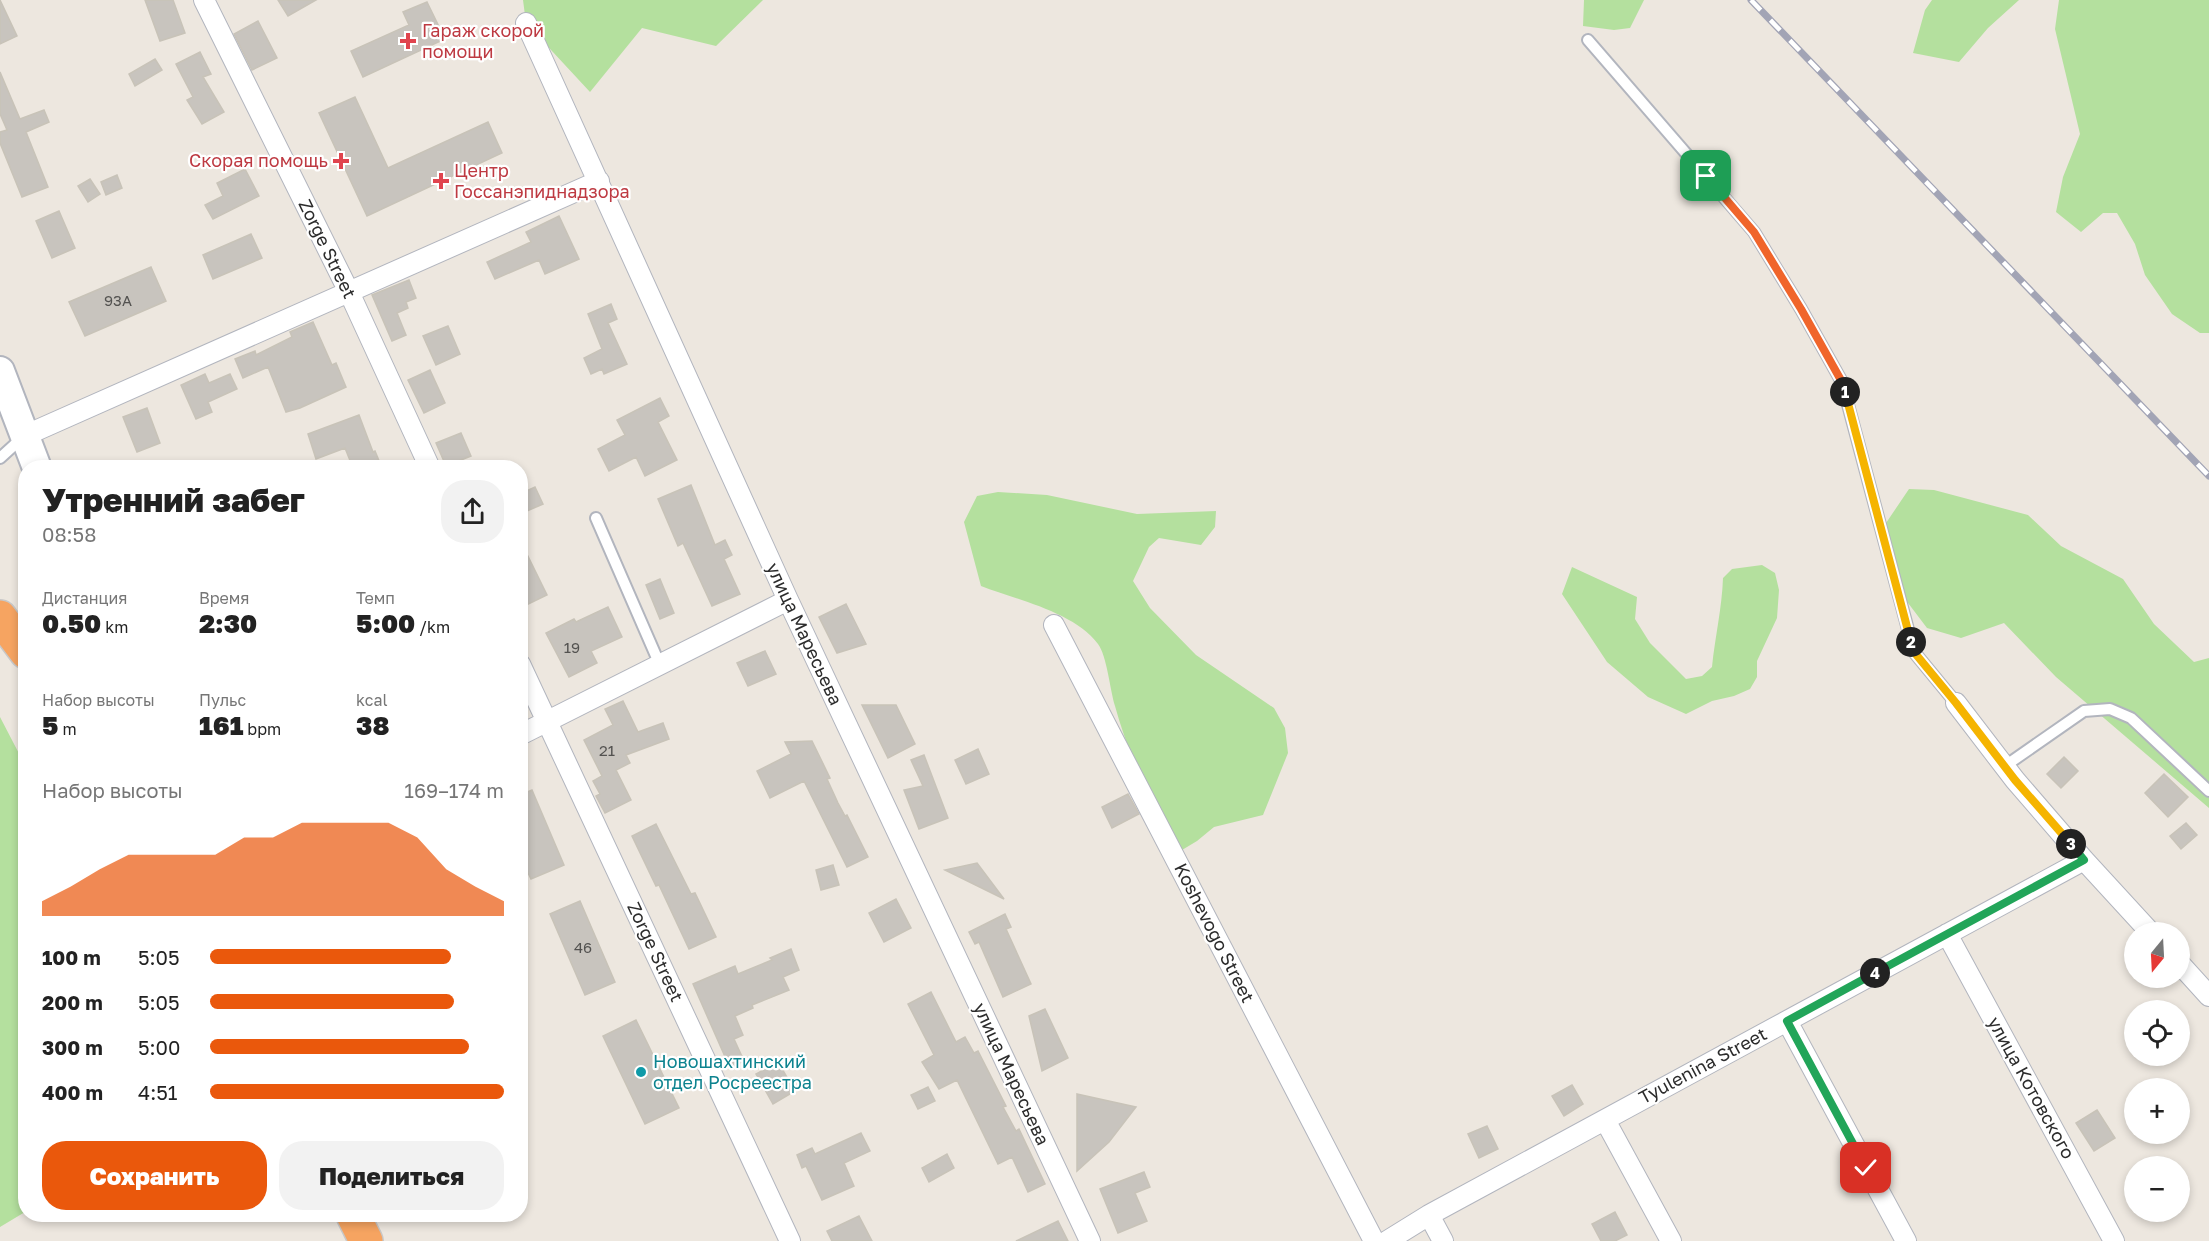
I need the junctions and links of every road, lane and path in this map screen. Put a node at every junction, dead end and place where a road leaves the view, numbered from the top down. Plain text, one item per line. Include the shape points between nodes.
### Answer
1 (204, 0) edge
2 (526, 23) dead end
3 (1588, 40) dead end
4 (599, 181) junction
5 (349, 292) junction
6 (0, 371) edge
7 (24, 436) junction
8 (0, 458) edge
9 (34, 460) edge
10 (426, 460) edge
11 (596, 518) dead end
12 (788, 600) junction
13 (0, 617) edge
14 (1054, 625) dead end
15 (18, 641) edge
16 (660, 665) junction
17 (528, 681) edge
18 (1956, 703) joint
19 (547, 722) junction
20 (528, 731) edge
21 (2005, 766) junction
22 (2209, 791) edge
23 (2084, 860) junction
24 (2141, 922) edge
25 (1947, 934) junction
26 (2190, 975) edge
27 (2209, 996) edge
28 (1787, 1021) junction
29 (1605, 1120) junction
30 (1429, 1215) junction
31 (356, 1222) edge
32 (366, 1241) edge
33 (790, 1241) edge
34 (1090, 1241) edge
35 (1374, 1241) edge
36 (1387, 1241) edge
37 (1443, 1241) edge
38 (1671, 1241) edge
39 (1906, 1241) edge
40 (2114, 1241) edge

1 - 5 street, Zorge Street
2 - 4 street, улица Маресьева
3 - 18 lane via 1754,232 1842,382 1914,652
4 - 5 street
4 - 12 street, улица Маресьева
5 - 7 street
5 - 10 street, Zorge Street
6 - 7 main road
7 - 8 lane
7 - 9 main road
11 - 16 lane
12 - 16 street
12 - 34 street, улица Маресьева
13 - 15 highway
14 - 35 street, Koshevogo Street
16 - 19 street
17 - 19 street, Zorge Street
18 - 21 street
19 - 20 street
19 - 33 street, Zorge Street
21 - 22 lane via 2084,711 2110,709 2131,718
21 - 23 street
23 - 24 street
23 - 25 street, Tyulenina Street
25 - 28 street, Tyulenina Street
25 - 40 street, улица Котовского
26 - 27 street
28 - 29 street, Tyulenina Street
28 - 39 street
29 - 30 street, Tyulenina Street
29 - 38 street
30 - 36 street, Tyulenina Street
30 - 37 street
31 - 32 highway

